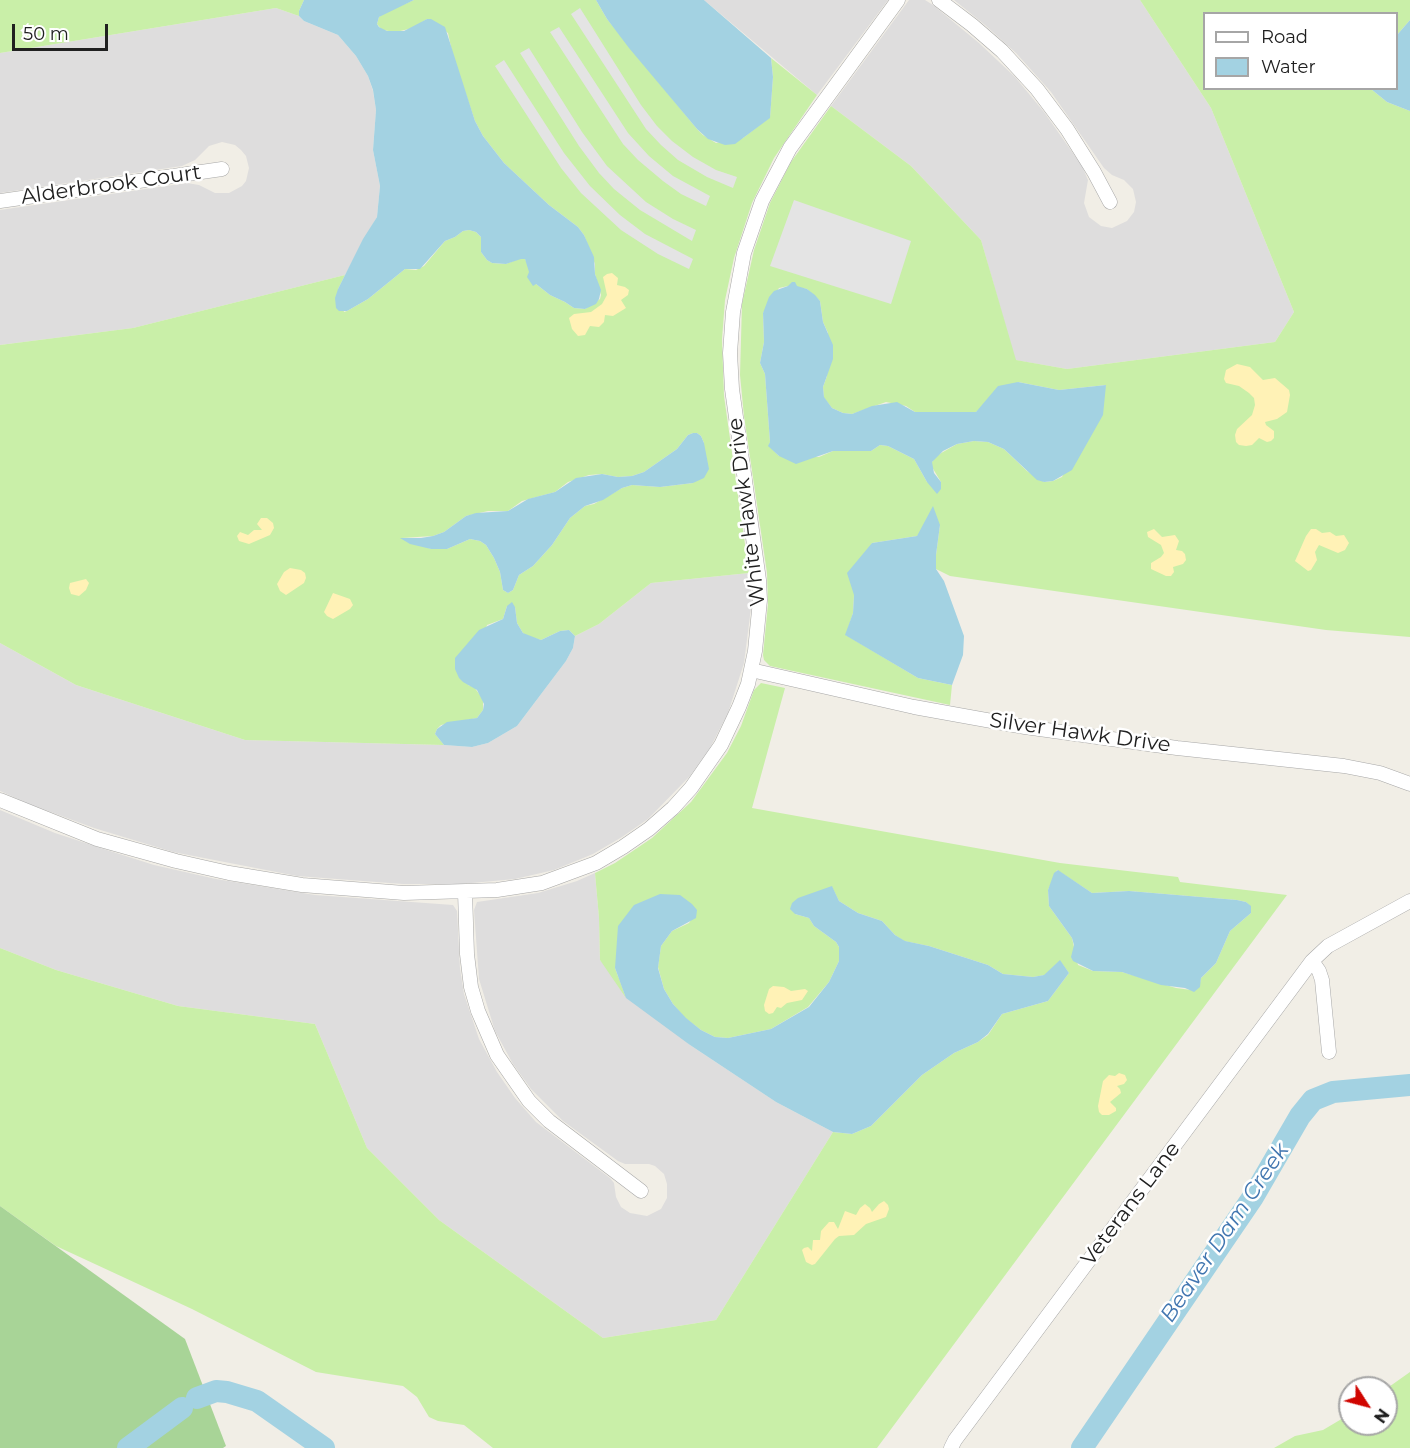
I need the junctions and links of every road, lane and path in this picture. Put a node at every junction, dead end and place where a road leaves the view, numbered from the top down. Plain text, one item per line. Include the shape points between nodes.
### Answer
1 (897, 0) edge
2 (939, 0) edge
3 (222, 169) dead end
4 (0, 201) edge
5 (1110, 202) dead end
6 (751, 670) junction
7 (1410, 784) edge
8 (0, 800) edge
9 (465, 892) junction
10 (1410, 901) edge
11 (1312, 961) junction
12 (1329, 1052) dead end
13 (641, 1191) dead end
14 (951, 1448) edge

1 - 6 street, White Hawk Drive via 780,165 755,218 738,278 730,353 732,389 759,590
2 - 5 street via 990,40 1037,89 1072,136
3 - 4 street, Alderbrook Court
6 - 7 street, Silver Hawk Drive via 914,707 1025,727 1344,766
6 - 9 street, White Hawk Drive via 732,724 707,766 673,808 649,829 623,848 568,874 520,887
8 - 9 street, White Hawk Drive via 97,839 229,873 340,889
9 - 13 street via 471,987 497,1055 529,1101 549,1121
10 - 11 street, Veterans Lane via 1328,946
11 - 12 street via 1322,980
11 - 14 street, Veterans Lane

